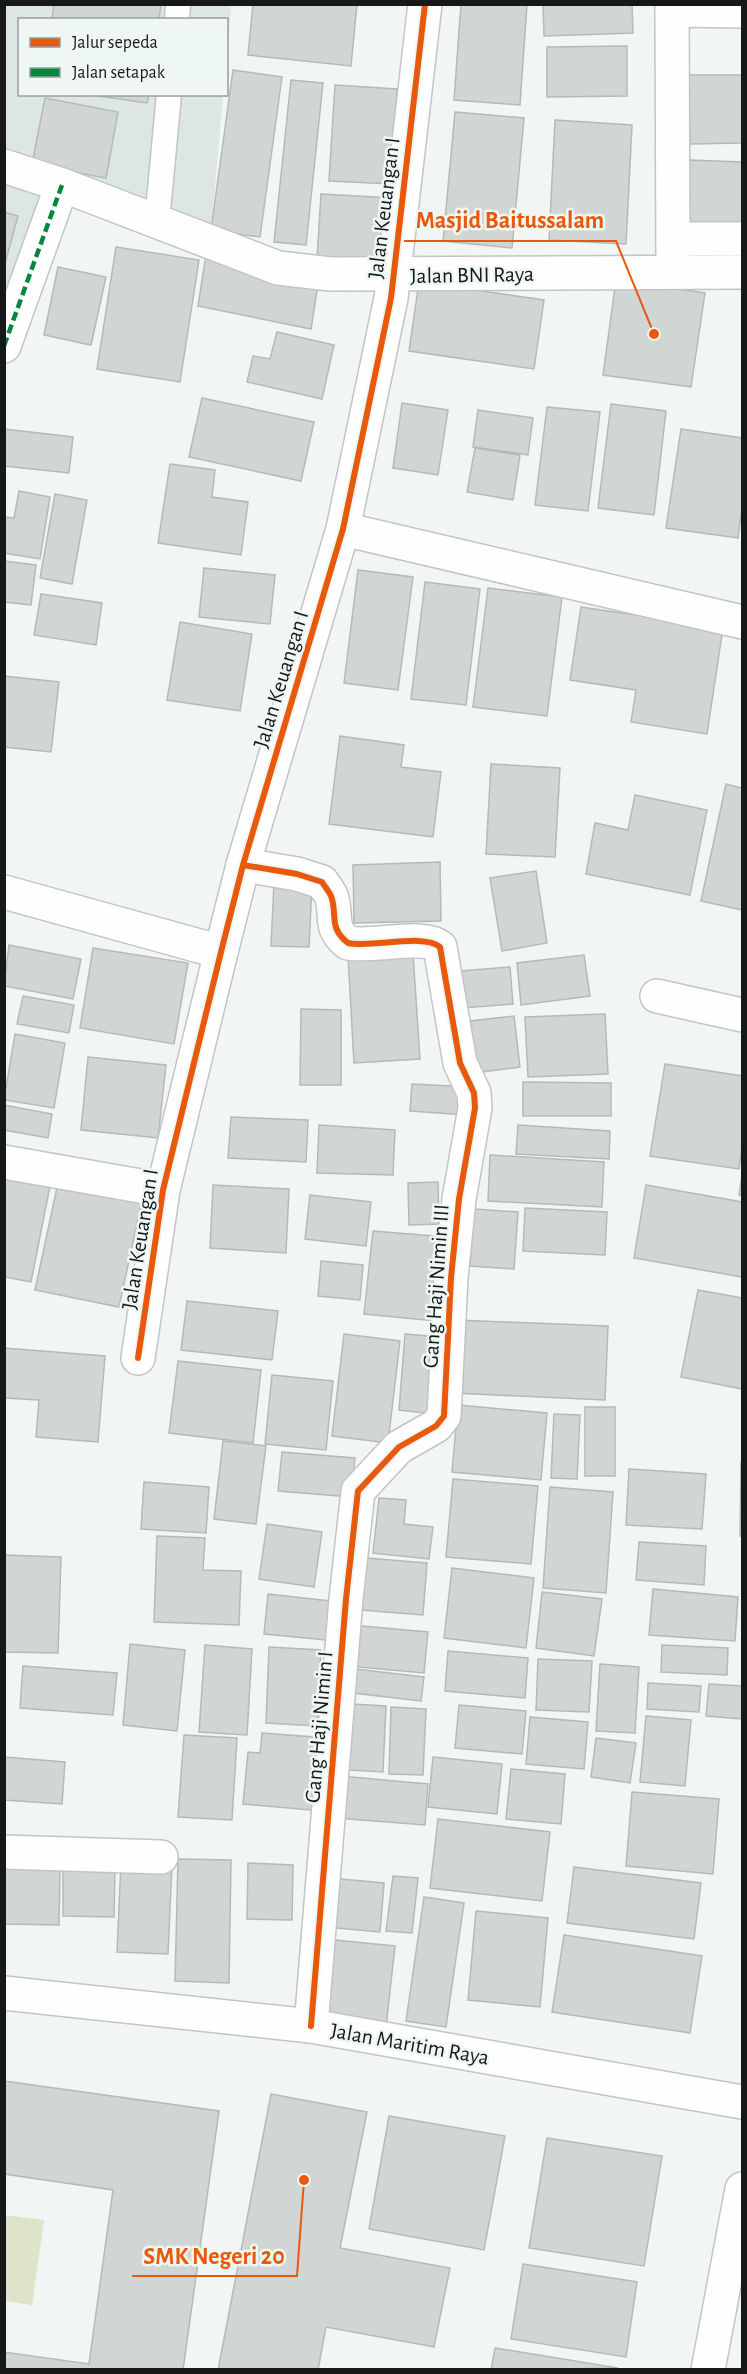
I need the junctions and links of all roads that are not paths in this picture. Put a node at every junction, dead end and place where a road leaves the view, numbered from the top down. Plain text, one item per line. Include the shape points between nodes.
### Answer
1 (425, 4) edge
2 (672, 7) edge
3 (742, 12) edge
4 (170, 96) edge
5 (4, 166) edge
6 (62, 185) junction
7 (158, 222) junction
8 (742, 239) edge
9 (673, 255) junction
10 (742, 272) edge
11 (394, 275) junction
12 (4, 346) edge
13 (343, 529) junction
14 (742, 622) edge
15 (243, 866) junction
16 (4, 892) edge
17 (221, 952) junction
18 (657, 996) dead end
19 (742, 1015) edge
20 (4, 1162) edge
21 (163, 1190) junction
22 (138, 1358) dead end
23 (399, 1447) joint
24 (4, 1852) edge
25 (161, 1857) dead end
26 (4, 1993) edge
27 (311, 2026) junction
28 (742, 2102) edge
29 (742, 2189) edge
30 (708, 2370) edge

1 - 11 street, Jalan Keuangan I
2 - 3 street
2 - 9 street
4 - 7 lane
5 - 6 street, Jalan BNI Raya
6 - 7 street, Jalan BNI Raya
6 - 12 street
7 - 11 street, Jalan BNI Raya via 278,268
8 - 9 street
9 - 10 street, Jalan BNI Raya
9 - 11 street, Jalan BNI Raya
11 - 13 street, Jalan Keuangan I
13 - 14 street
13 - 15 street, Jalan Keuangan I
15 - 17 street, Jalan Keuangan I
15 - 23 street, Gang Haji Nimin III via 322,882 332,898 336,930 342,939 354,944 427,941 440,947 460,1063 474,1093 475,1108 451,1278 444,1416 436,1426
16 - 17 street
17 - 21 street, Jalan Keuangan I
18 - 19 street
20 - 21 street, Jalan Keuangan I
21 - 22 street, Jalan Keuangan I
23 - 27 street, Gang Haji Nimin I via 358,1491
24 - 25 street
26 - 27 street, Jalan Maritim Raya
27 - 28 street, Jalan Maritim Raya
29 - 30 street

